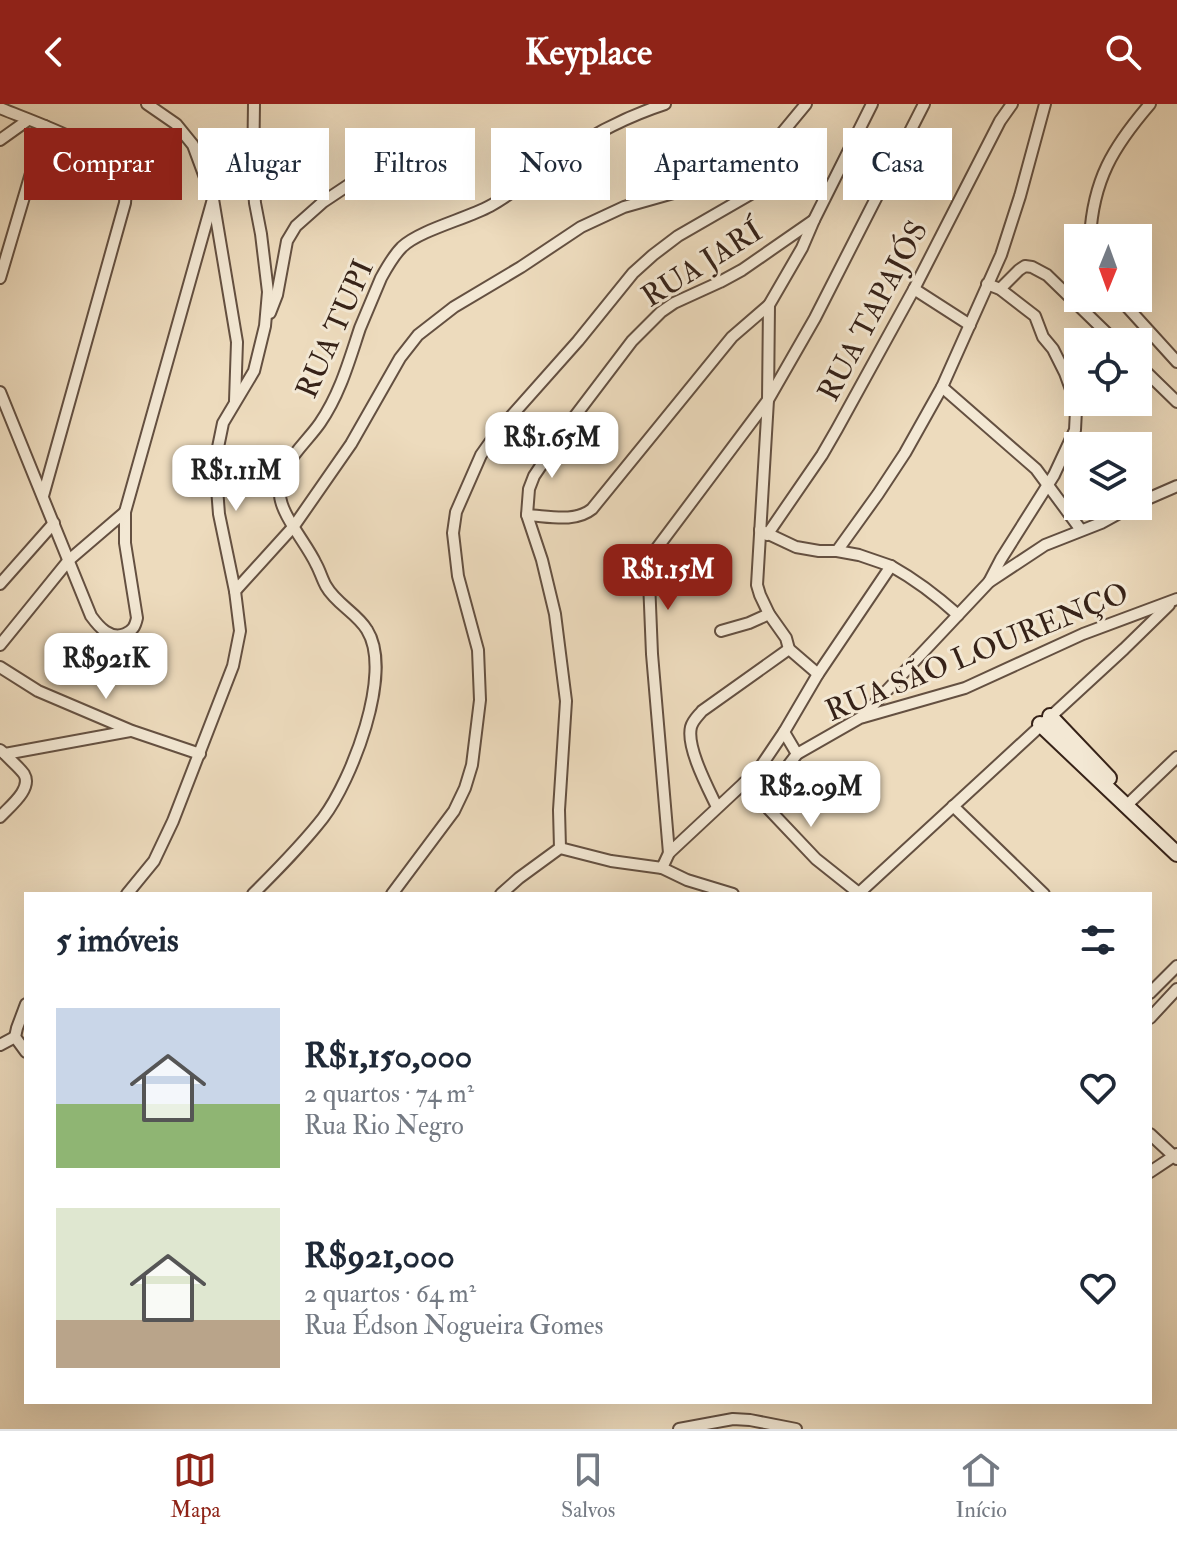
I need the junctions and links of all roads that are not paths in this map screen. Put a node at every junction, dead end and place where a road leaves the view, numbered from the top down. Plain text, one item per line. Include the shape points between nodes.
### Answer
1 (147, 104) edge
2 (254, 104) edge
3 (665, 104) edge
4 (806, 104) edge
5 (872, 104) edge
6 (924, 104) edge
7 (1012, 104) edge
8 (1045, 104) edge
9 (1150, 104) edge
10 (0, 108) edge
11 (28, 120) junction
12 (45, 126) junction
13 (788, 128) edge
14 (0, 140) edge
15 (198, 158) edge
16 (345, 187) edge
17 (213, 200) edge
18 (213, 200) edge
19 (648, 200) edge
20 (740, 200) edge
21 (814, 220) junction
22 (1091, 224) edge
23 (0, 278) edge
24 (987, 284) junction
25 (914, 289) junction
26 (1000, 289) junction
27 (769, 305) junction
28 (1132, 312) edge
29 (970, 325) junction
30 (265, 326) junction
31 (1102, 328) edge
32 (1177, 362) edge
33 (1152, 378) edge
34 (942, 387) junction
35 (0, 392) edge
36 (768, 400) junction
37 (1177, 402) edge
38 (234, 407) junction
39 (1049, 485) junction
40 (1177, 486) edge
41 (43, 496) junction
42 (1152, 497) edge
43 (125, 512) junction
44 (527, 515) junction
45 (1106, 520) edge
46 (54, 523) junction
47 (294, 526) junction
48 (1081, 530) junction
49 (763, 532) junction
50 (837, 551) junction
51 (69, 560) junction
52 (891, 566) junction
53 (989, 582) junction
54 (0, 584) edge
55 (235, 591) junction
56 (1175, 600) edge
57 (769, 614) junction
58 (958, 615) junction
59 (721, 631) dead end
60 (0, 645) edge
61 (789, 649) junction
62 (0, 667) edge
63 (818, 674) junction
64 (860, 718) junction
65 (1045, 720) junction
66 (132, 731) junction
67 (784, 732) junction
68 (2, 752) edge
69 (200, 754) junction
70 (797, 754) junction
71 (1177, 757) edge
72 (744, 783) junction
73 (761, 801) junction
74 (1129, 804) junction
75 (953, 806) junction
76 (717, 807) junction
77 (0, 817) edge
78 (1177, 847) edge
79 (560, 848) junction
80 (669, 853) junction
81 (1177, 854) edge
82 (662, 868) junction
83 (129, 892) edge
84 (255, 892) edge
85 (393, 892) edge
86 (503, 892) edge
87 (726, 892) edge
88 (857, 892) edge
89 (861, 892) edge
90 (1042, 892) edge
91 (1177, 966) edge
92 (1177, 989) edge
93 (1152, 991) edge
94 (24, 1009) edge
95 (1152, 1016) edge
96 (15, 1037) junction
97 (0, 1045) edge
98 (24, 1049) edge
99 (1152, 1136) edge
100 (1176, 1156) edge
101 (1152, 1171) edge
102 (679, 1429) edge
103 (796, 1429) edge

1 - 15 street via 176,124
2 - 30 street via 255,203 268,292
3 - 47 street, RUA TUPI via 632,115 561,155 496,203 403,246 381,278 333,401 286,465 280,497
4 - 13 street
5 - 21 street
6 - 36 street
7 - 25 street, RUA TAPAJÓS
8 - 24 street via 1001,255
9 - 22 street via 1108,161
10 - 11 street
11 - 12 street
11 - 14 street
12 - 23 street
12 - 41 street via 110,161 120,171 126,192
16 - 30 street via 296,226 287,241
17 - 38 street via 237,342
18 - 43 street
19 - 47 street via 581,227 418,335
20 - 85 street via 678,236 633,273 481,455 456,512 453,533 458,576 478,650 480,700 472,765 454,811
21 - 27 street
21 - 44 street, RUA JARÍ via 742,270 674,303 632,341 534,476
24 - 26 street
24 - 29 street
25 - 29 street
25 - 49 street, RUA TAPAJÓS via 822,455
26 - 31 street via 1025,266 1039,270
26 - 39 street via 1035,316 1072,392 1075,430
27 - 36 street
27 - 44 street via 732,337 592,509 577,517
28 - 32 street
29 - 34 street
30 - 38 street via 254,371
33 - 37 street
34 - 39 street
34 - 50 street via 885,484
35 - 41 street
36 - 49 street
36 - 80 street via 657,548 650,567
38 - 55 street via 223,423 215,462 219,514
39 - 48 street
39 - 53 street
40 - 42 street
41 - 46 street
43 - 51 street
43 - 51 street via 137,618 132,630 118,636 100,629
44 - 79 street, RUA JARÍ via 555,614 566,701
45 - 48 street
46 - 51 street
46 - 54 street
47 - 55 street
47 - 84 street, RUA TUPI via 326,586 367,629 375,655 375,690 340,792
48 - 53 street via 1045,545
49 - 50 street via 796,547
49 - 57 street via 757,585
50 - 52 street
51 - 60 street
52 - 58 street
52 - 63 street
53 - 58 street
55 - 69 street via 240,631 233,666
56 - 64 street, RUA SÃO LOURENÇO via 1083,634 965,688
56 - 65 street
57 - 59 street
57 - 61 street
58 - 64 street
61 - 63 street
61 - 76 street via 692,723 694,751
62 - 66 street via 38,691
63 - 67 street
64 - 70 street, RUA SÃO LOURENÇO
65 - 74 street
65 - 75 street
66 - 68 street
66 - 69 street
67 - 70 street
67 - 72 street
68 - 77 street via 25,775 26,783
69 - 83 street via 154,861
70 - 73 street
71 - 74 street
72 - 73 street
72 - 76 street
73 - 88 street via 816,859
74 - 78 street
74 - 81 street
75 - 89 street
75 - 90 street
76 - 80 street
79 - 82 street
79 - 86 street
80 - 82 street
82 - 87 street
91 - 93 street
92 - 95 street
94 - 96 street
96 - 97 street
96 - 98 street
99 - 100 street
100 - 101 street
102 - 103 street via 733,1419

